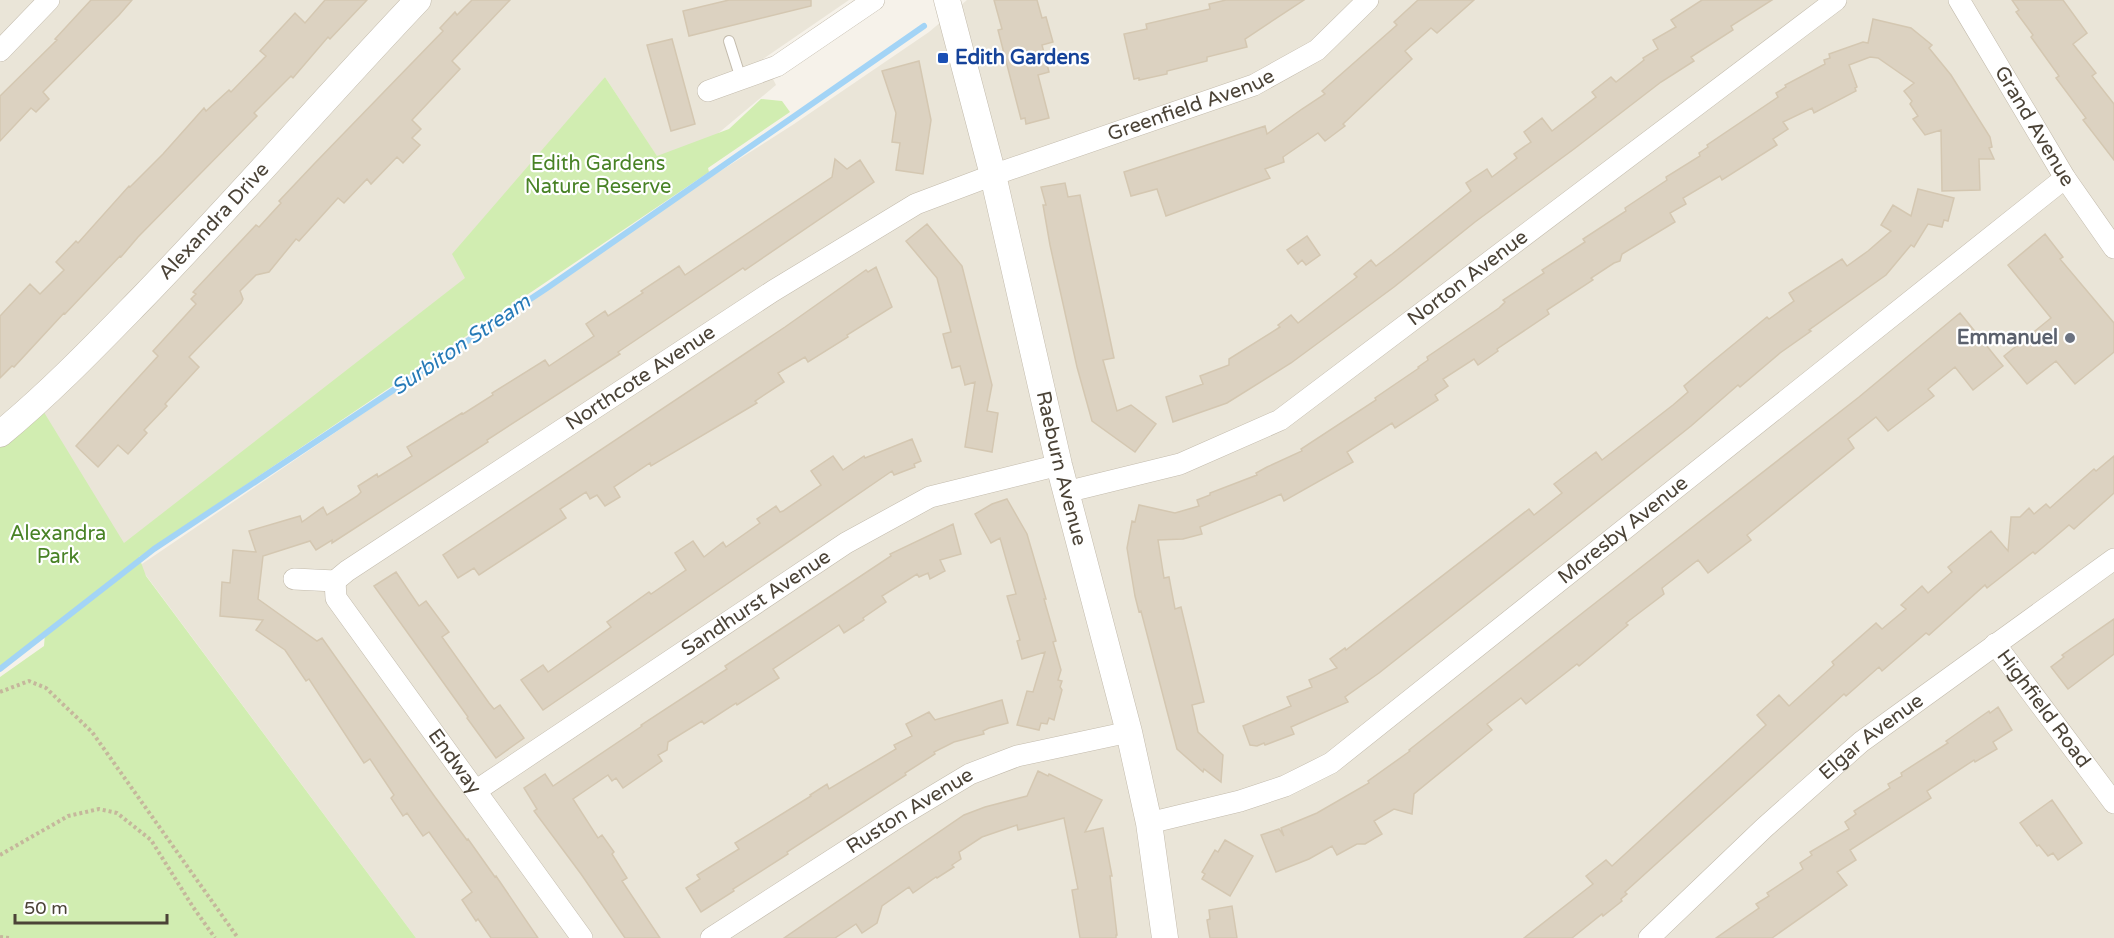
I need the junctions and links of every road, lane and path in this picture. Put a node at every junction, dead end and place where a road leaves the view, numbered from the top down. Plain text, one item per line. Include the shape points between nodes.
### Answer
1 (49, 0) edge
2 (418, 0) edge
3 (874, 0) edge
4 (947, 0) edge
5 (1368, 0) edge
6 (1836, 0) edge
7 (1959, 0) edge
8 (729, 40) dead end
9 (0, 51) edge
10 (741, 79) junction
11 (708, 91) dead end
12 (993, 175) junction
13 (2065, 178) junction
14 (2114, 248) edge
15 (0, 434) edge
16 (1059, 465) junction
17 (1066, 492) junction
18 (2114, 559) edge
19 (294, 579) dead end
20 (335, 581) junction
21 (1995, 644) junction
22 (0, 692) edge
23 (1129, 732) junction
24 (477, 790) junction
25 (2114, 803) edge
26 (1149, 823) junction
27 (0, 855) edge
28 (0, 937) edge
29 (9, 938) edge
30 (215, 938) edge
31 (238, 938) edge
32 (582, 938) edge
33 (711, 938) edge
34 (1165, 938) edge
35 (1649, 938) edge

1 - 9 street
2 - 15 street, Alexandra Drive via 72,370
3 - 10 street via 777,66
4 - 12 street, Raeburn Avenue
5 - 12 street, Greenfield Avenue via 1317,50 1254,86
6 - 17 street, Norton Avenue via 1280,420 1180,464
7 - 13 street, Grand Avenue
8 - 10 lane
10 - 11 street
12 - 16 street, Raeburn Avenue
12 - 20 street, Northcote Avenue via 916,204 773,291
13 - 14 street, Grand Avenue
13 - 26 street, Moresby Avenue via 1331,762 1262,794
16 - 17 street, Raeburn Avenue
16 - 24 street, Sandhurst Avenue via 930,497 846,543
17 - 23 street, Raeburn Avenue
18 - 21 street, Elgar Avenue
19 - 20 street
20 - 24 street, Endway via 336,598
21 - 25 street, Highfield Road
21 - 35 street, Elgar Avenue via 1861,742
22 - 31 path via 29,681 46,688 92,732
23 - 26 street, Raeburn Avenue
23 - 33 street, Ruston Avenue via 1017,756 970,774
24 - 32 street, Endway
26 - 34 street, Raeburn Avenue
27 - 30 path via 68,816 99,810 117,813 151,840
28 - 29 path

